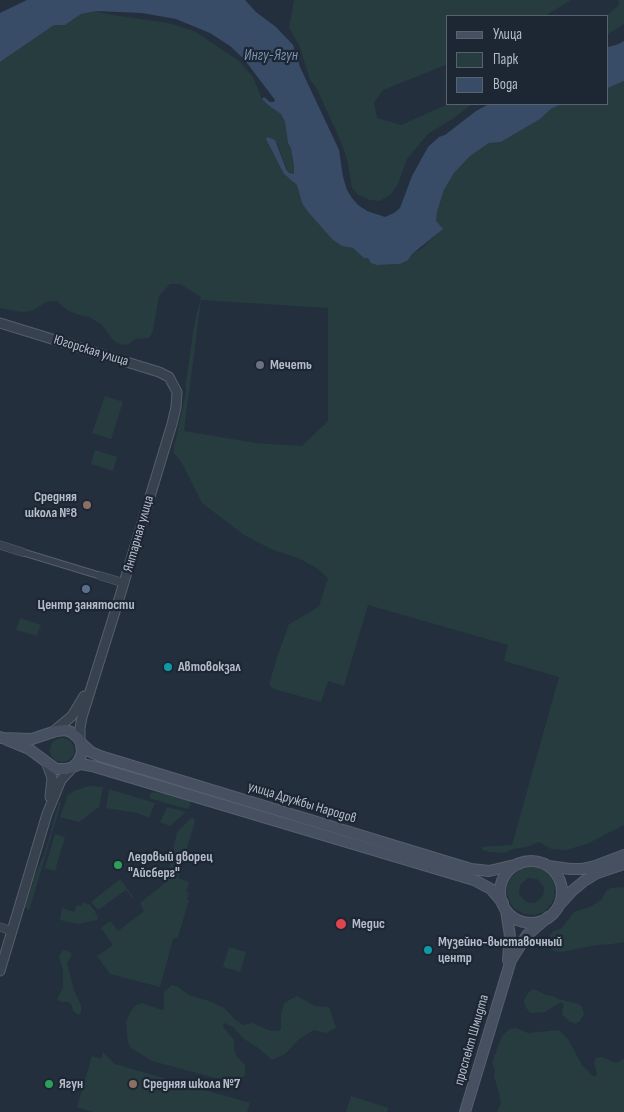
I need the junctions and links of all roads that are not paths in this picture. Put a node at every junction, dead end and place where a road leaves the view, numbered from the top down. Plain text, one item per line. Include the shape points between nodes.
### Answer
1 (0, 323) edge
2 (176, 388) joint
3 (0, 545) edge
4 (22, 552) joint
5 (102, 576) joint
6 (124, 584) junction
7 (93, 678) junction
8 (51, 733) junction
9 (1, 737) edge
10 (80, 742) junction
11 (46, 762) junction
12 (73, 766) junction
13 (47, 814) junction
14 (624, 856) edge
15 (519, 864) junction
16 (624, 864) edge
17 (547, 866) junction
18 (504, 905) junction
19 (552, 913) junction
20 (0, 927) edge
21 (12, 931) junction
22 (0, 971) edge
23 (505, 976) junction
24 (465, 1112) edge

1 - 2 street, Югорская улица via 159,372
2 - 6 street, Янтарная улица via 176,407
3 - 4 street
4 - 5 street
5 - 6 street
6 - 7 street, Янтарная улица
7 - 8 street via 76,711
7 - 10 street via 80,723
8 - 9 main road via 32,739
8 - 10 main road via 68,731
8 - 11 main road via 45,738 42,748
9 - 11 main road
10 - 12 main road via 81,756
10 - 15 main road, улица Дружбы Народов via 100,756 471,869 489,871
11 - 12 main road via 60,770
11 - 13 street via 52,783
12 - 13 street via 61,780
12 - 18 main road, улица Дружбы Народов via 92,766 474,880 491,889
13 - 21 street
14 - 17 main road via 582,869
15 - 17 main road via 535,861
15 - 18 main road via 503,880 501,894
16 - 19 main road via 584,881
17 - 19 main road via 557,875 562,888 561,898
18 - 19 main road via 522,921 536,922
18 - 23 main road, проспект Шмидта via 510,936
19 - 23 main road, проспект Шмидта via 522,940
20 - 21 street
21 - 22 street
23 - 24 main road, проспект Шмидта

